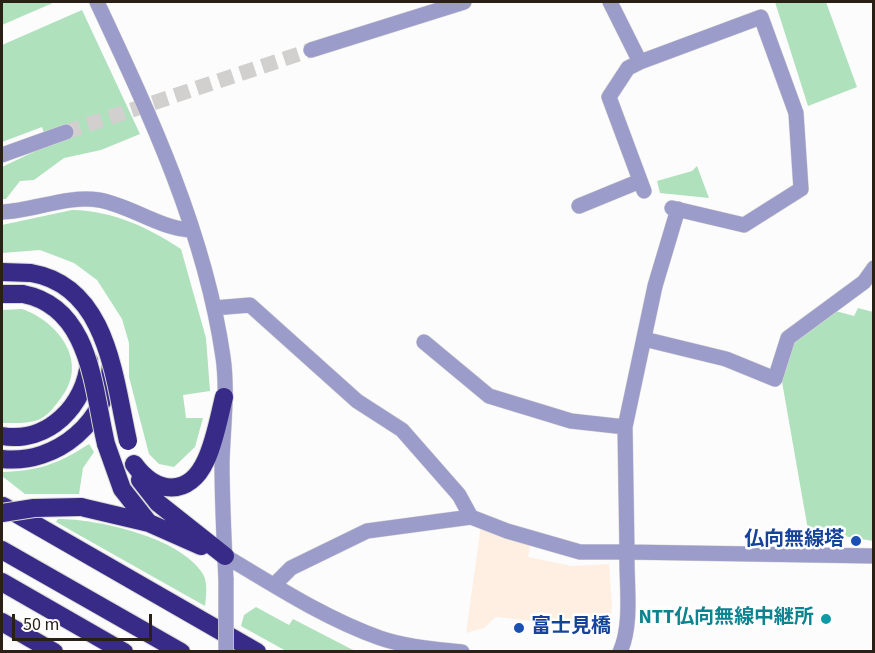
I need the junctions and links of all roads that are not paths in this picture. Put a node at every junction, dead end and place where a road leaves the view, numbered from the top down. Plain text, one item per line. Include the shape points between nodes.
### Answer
1 (97, 2) edge
2 (464, 2) edge
3 (610, 2) edge
4 (311, 50) tunnel mouth
5 (640, 62) junction
6 (66, 132) tunnel mouth
7 (2, 155) edge
8 (579, 206) dead end
9 (2, 212) edge
10 (191, 230) junction
11 (873, 268) edge
12 (2, 272) edge
13 (28, 280) junction
14 (2, 294) edge
15 (214, 308) junction
16 (644, 339) junction
17 (424, 342) dead end
18 (224, 397) junction
19 (625, 427) junction
20 (2, 436) edge
21 (2, 459) edge
22 (134, 464) junction
23 (2, 493) edge
24 (2, 505) edge
25 (2, 513) edge
26 (471, 517) junction
27 (149, 523) junction
28 (2, 550) edge
29 (627, 552) junction
30 (225, 556) junction
31 (873, 556) edge
32 (2, 582) edge
33 (274, 585) junction
34 (145, 587) junction
35 (2, 622) edge
36 (54, 651) edge
37 (124, 651) edge
38 (181, 651) edge
39 (226, 651) edge
40 (257, 651) edge
41 (462, 651) edge
42 (620, 651) edge

1 - 10 street via 160,138
2 - 4 street
3 - 5 street
5 - 8 street via 628,68 609,97 642,186
5 - 16 street via 761,17 796,113 801,189 744,225 675,208
6 - 7 street
9 - 10 street via 97,200 127,208 173,229
10 - 15 street
11 - 16 street via 864,282 788,338 775,379 726,359
12 - 13 highway
13 - 14 highway
13 - 20 highway via 77,323 87,344 88,372 76,400 57,423 27,436
13 - 21 highway via 69,283 93,308 108,340 111,374 96,412 66,444 39,457
13 - 22 highway, bridge via 45,276 65,287 95,320 107,349
13 - 27 highway, bridge via 80,337 106,444 122,489
15 - 18 street via 223,359
15 - 26 street via 250,305 357,401 402,430 459,495
16 - 19 street
17 - 19 street via 489,396 570,421
18 - 22 highway via 205,462 192,480 162,488 142,476
18 - 30 street
19 - 29 street
22 - 30 highway via 158,503
23 - 34 highway
24 - 34 highway
25 - 27 highway, bridge via 81,507
26 - 29 street via 580,552
26 - 33 street via 367,531 291,568
27 - 30 highway
28 - 38 highway
29 - 31 street
29 - 42 street via 627,622
30 - 33 street
30 - 39 street, bridge
32 - 37 highway
33 - 41 street via 381,639
34 - 40 highway
35 - 36 highway

